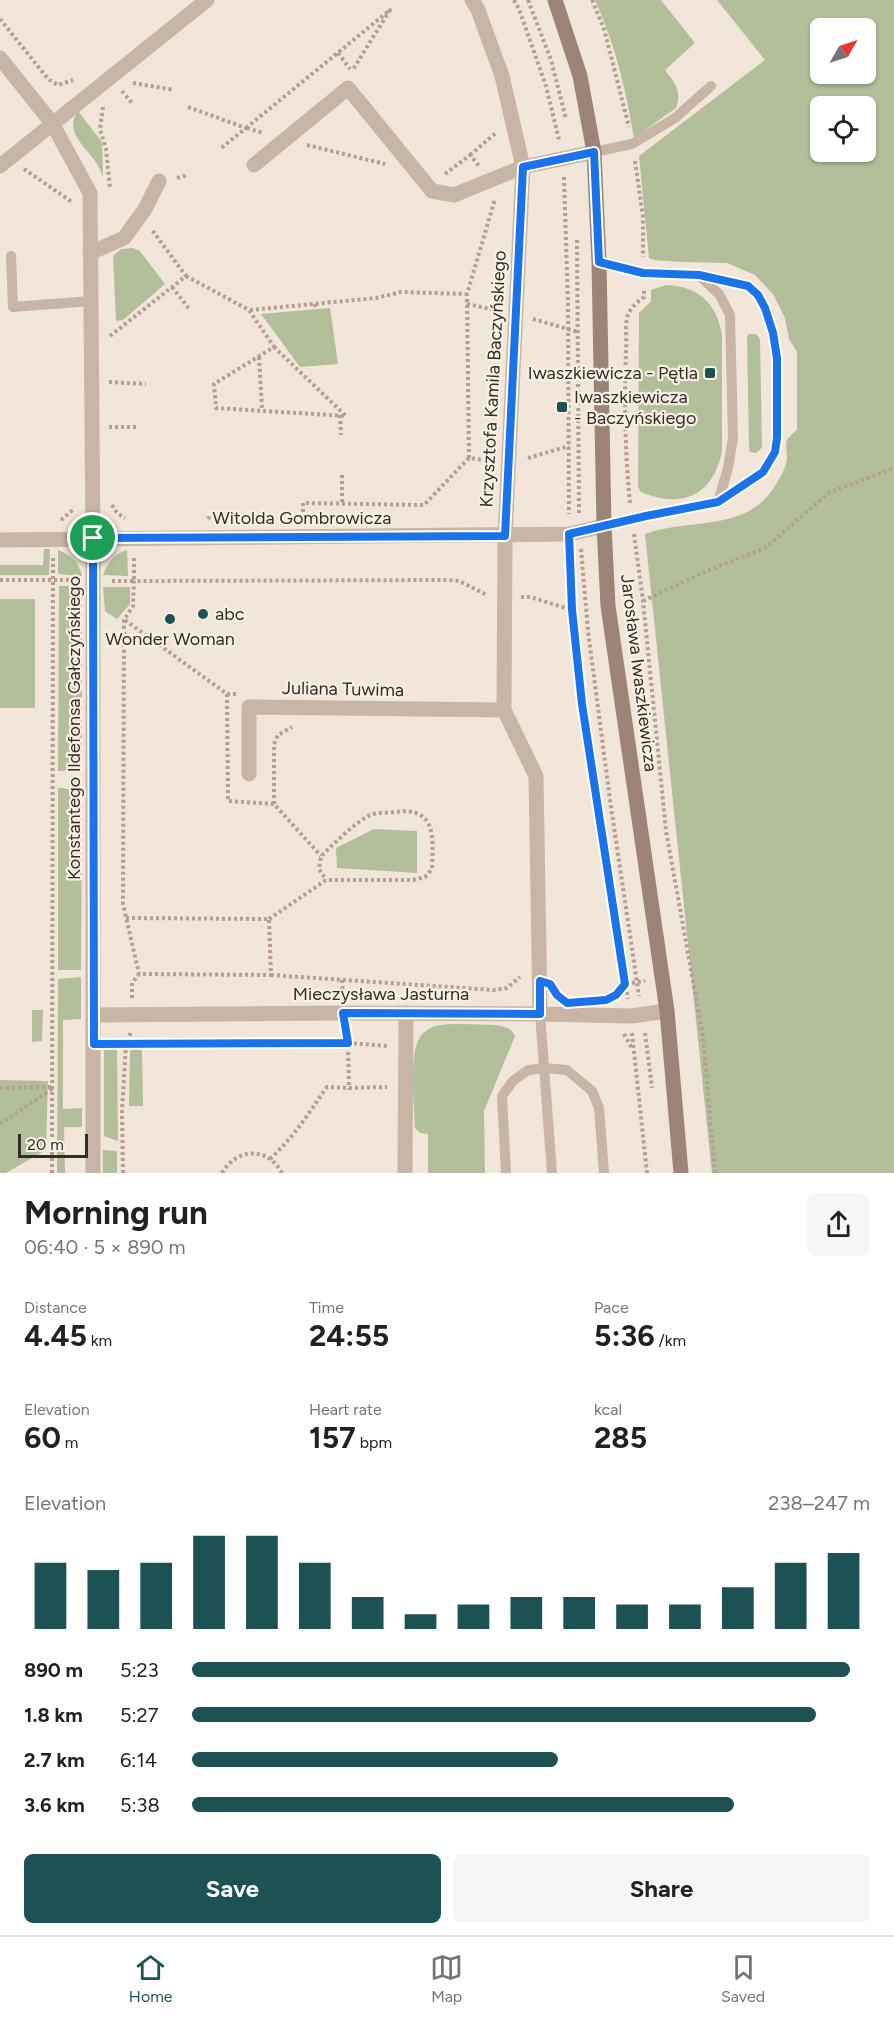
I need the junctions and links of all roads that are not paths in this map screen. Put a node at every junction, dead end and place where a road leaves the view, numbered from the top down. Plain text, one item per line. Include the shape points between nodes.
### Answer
1 (207, 0) edge
2 (472, 0) edge
3 (556, 1) edge
4 (0, 58) edge
5 (711, 86) dead end
6 (52, 123) junction
7 (594, 152) junction
8 (254, 165) dead end
9 (0, 166) edge
10 (523, 167) junction
11 (159, 181) dead end
12 (90, 253) junction
13 (11, 256) dead end
14 (599, 262) junction
15 (699, 275) junction
16 (91, 301) junction
17 (718, 502) junction
18 (604, 526) junction
19 (505, 536) junction
20 (93, 538) junction
21 (0, 540) edge
22 (504, 710) junction
23 (249, 774) dead end
24 (667, 1011) junction
25 (406, 1014) junction
26 (540, 1014) junction
27 (94, 1015) junction
28 (544, 1068) junction
29 (93, 1173) edge
30 (405, 1173) edge
31 (506, 1173) edge
32 (552, 1173) edge
33 (604, 1173) edge
34 (681, 1173) edge

1 - 6 street
2 - 10 street, Krzysztofa Kamila Baczyńskiego via 502,76
3 - 7 street, Jarosława Iwaszkiewicza via 580,76
4 - 6 street, Konstantego Ildefonsa Gałczyńskiego
5 - 7 lane via 675,118 632,144
6 - 9 street
6 - 12 street, Konstantego Ildefonsa Gałczyńskiego via 90,193
7 - 10 street
7 - 14 street, Jarosława Iwaszkiewicza
8 - 10 street via 348,88 432,191 454,195
10 - 19 street, Krzysztofa Kamila Baczyńskiego
11 - 12 street via 124,237
12 - 16 street, Konstantego Ildefonsa Gałczyńskiego
13 - 16 lane via 13,307
14 - 15 lane via 643,273
14 - 18 street, Jarosława Iwaszkiewicza
15 - 17 lane via 719,294 730,315 733,438
15 - 17 lane via 748,286 758,295 773,333 777,358 775,452 763,472
16 - 20 street, Konstantego Ildefonsa Gałczyńskiego
17 - 18 lane
18 - 19 street, Witolda Gombrowicza via 569,534
18 - 24 street, Jarosława Iwaszkiewicza via 609,606
19 - 20 street, Witolda Gombrowicza
19 - 22 street, Krzysztofa Kamila Baczyńskiego
20 - 21 street, Witolda Gombrowicza
20 - 27 street, Konstantego Ildefonsa Gałczyńskiego
22 - 23 street, Juliana Tuwima via 249,707
22 - 26 street, Krzysztofa Kamila Baczyńskiego via 536,776
24 - 26 street, Mieczysława Jasturna via 631,1016
24 - 34 street, Jarosława Iwaszkiewicza
25 - 26 street, Mieczysława Jasturna
25 - 27 street, Mieczysława Jasturna
25 - 30 street
26 - 28 lane
27 - 29 street, Konstantego Ildefonsa Gałczyńskiego
28 - 31 lane via 528,1070 502,1096
28 - 32 lane
28 - 33 lane via 567,1070 592,1091 599,1108

